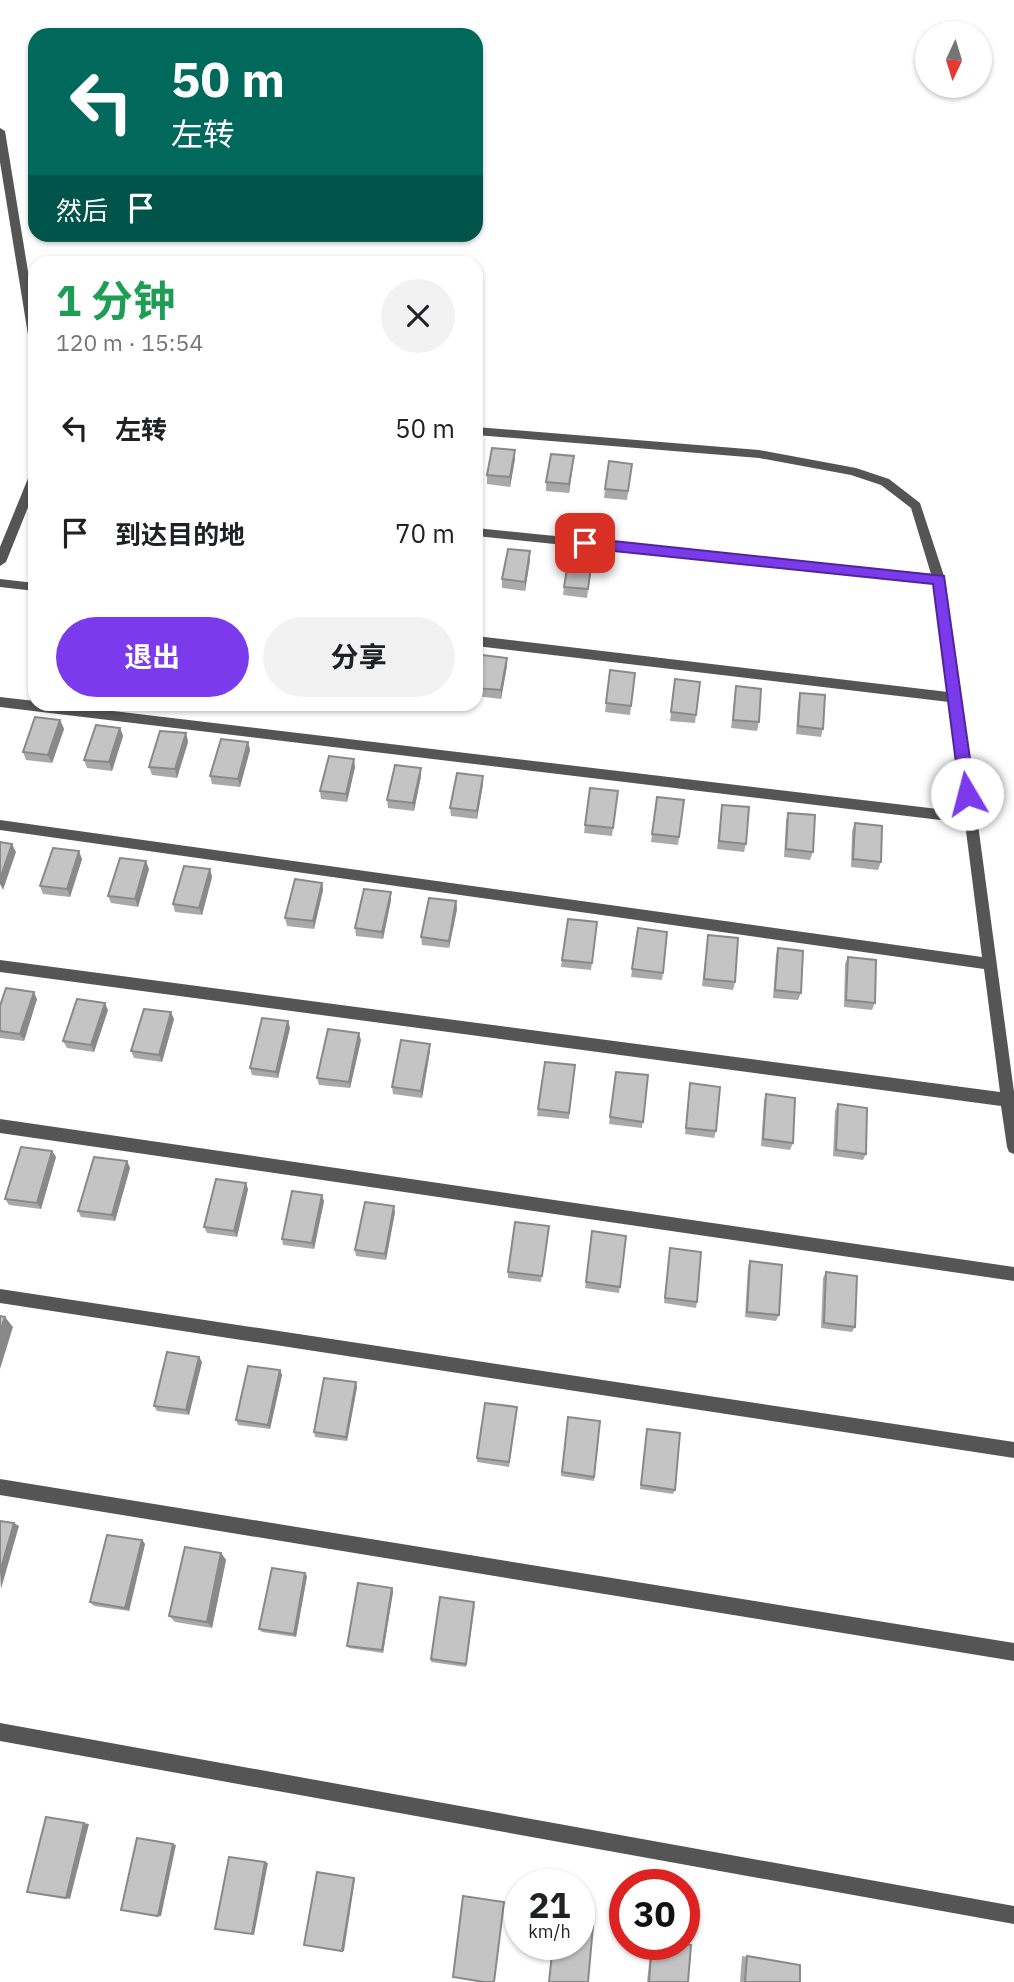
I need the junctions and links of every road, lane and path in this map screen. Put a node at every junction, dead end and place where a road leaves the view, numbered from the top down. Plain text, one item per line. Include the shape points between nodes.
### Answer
1 (0, 131) edge
2 (28, 304) edge
3 (483, 432) edge
4 (28, 497) edge
5 (483, 533) edge
6 (0, 562) edge
7 (939, 579) junction
8 (0, 583) edge
9 (28, 586) edge
10 (483, 641) edge
11 (955, 698) junction
12 (0, 702) edge
13 (28, 705) edge
14 (75, 711) edge
15 (971, 818) junction
16 (0, 825) edge
17 (990, 964) junction
18 (0, 966) edge
19 (1008, 1100) junction
20 (0, 1126) edge
21 (1014, 1147) edge
22 (1014, 1274) edge
23 (0, 1296) edge
24 (1014, 1450) edge
25 (0, 1487) edge
26 (1014, 1651) edge
27 (0, 1732) edge
28 (1014, 1915) edge

1 - 2 street
3 - 7 street via 759,454 852,471 885,482 916,506
4 - 6 street
5 - 7 street
7 - 11 street
8 - 9 street
10 - 11 street
11 - 15 street
12 - 13 street
14 - 15 street
15 - 17 street
16 - 17 street
17 - 19 street
18 - 19 street
19 - 21 street
20 - 22 street
23 - 24 street
25 - 26 street
27 - 28 street

